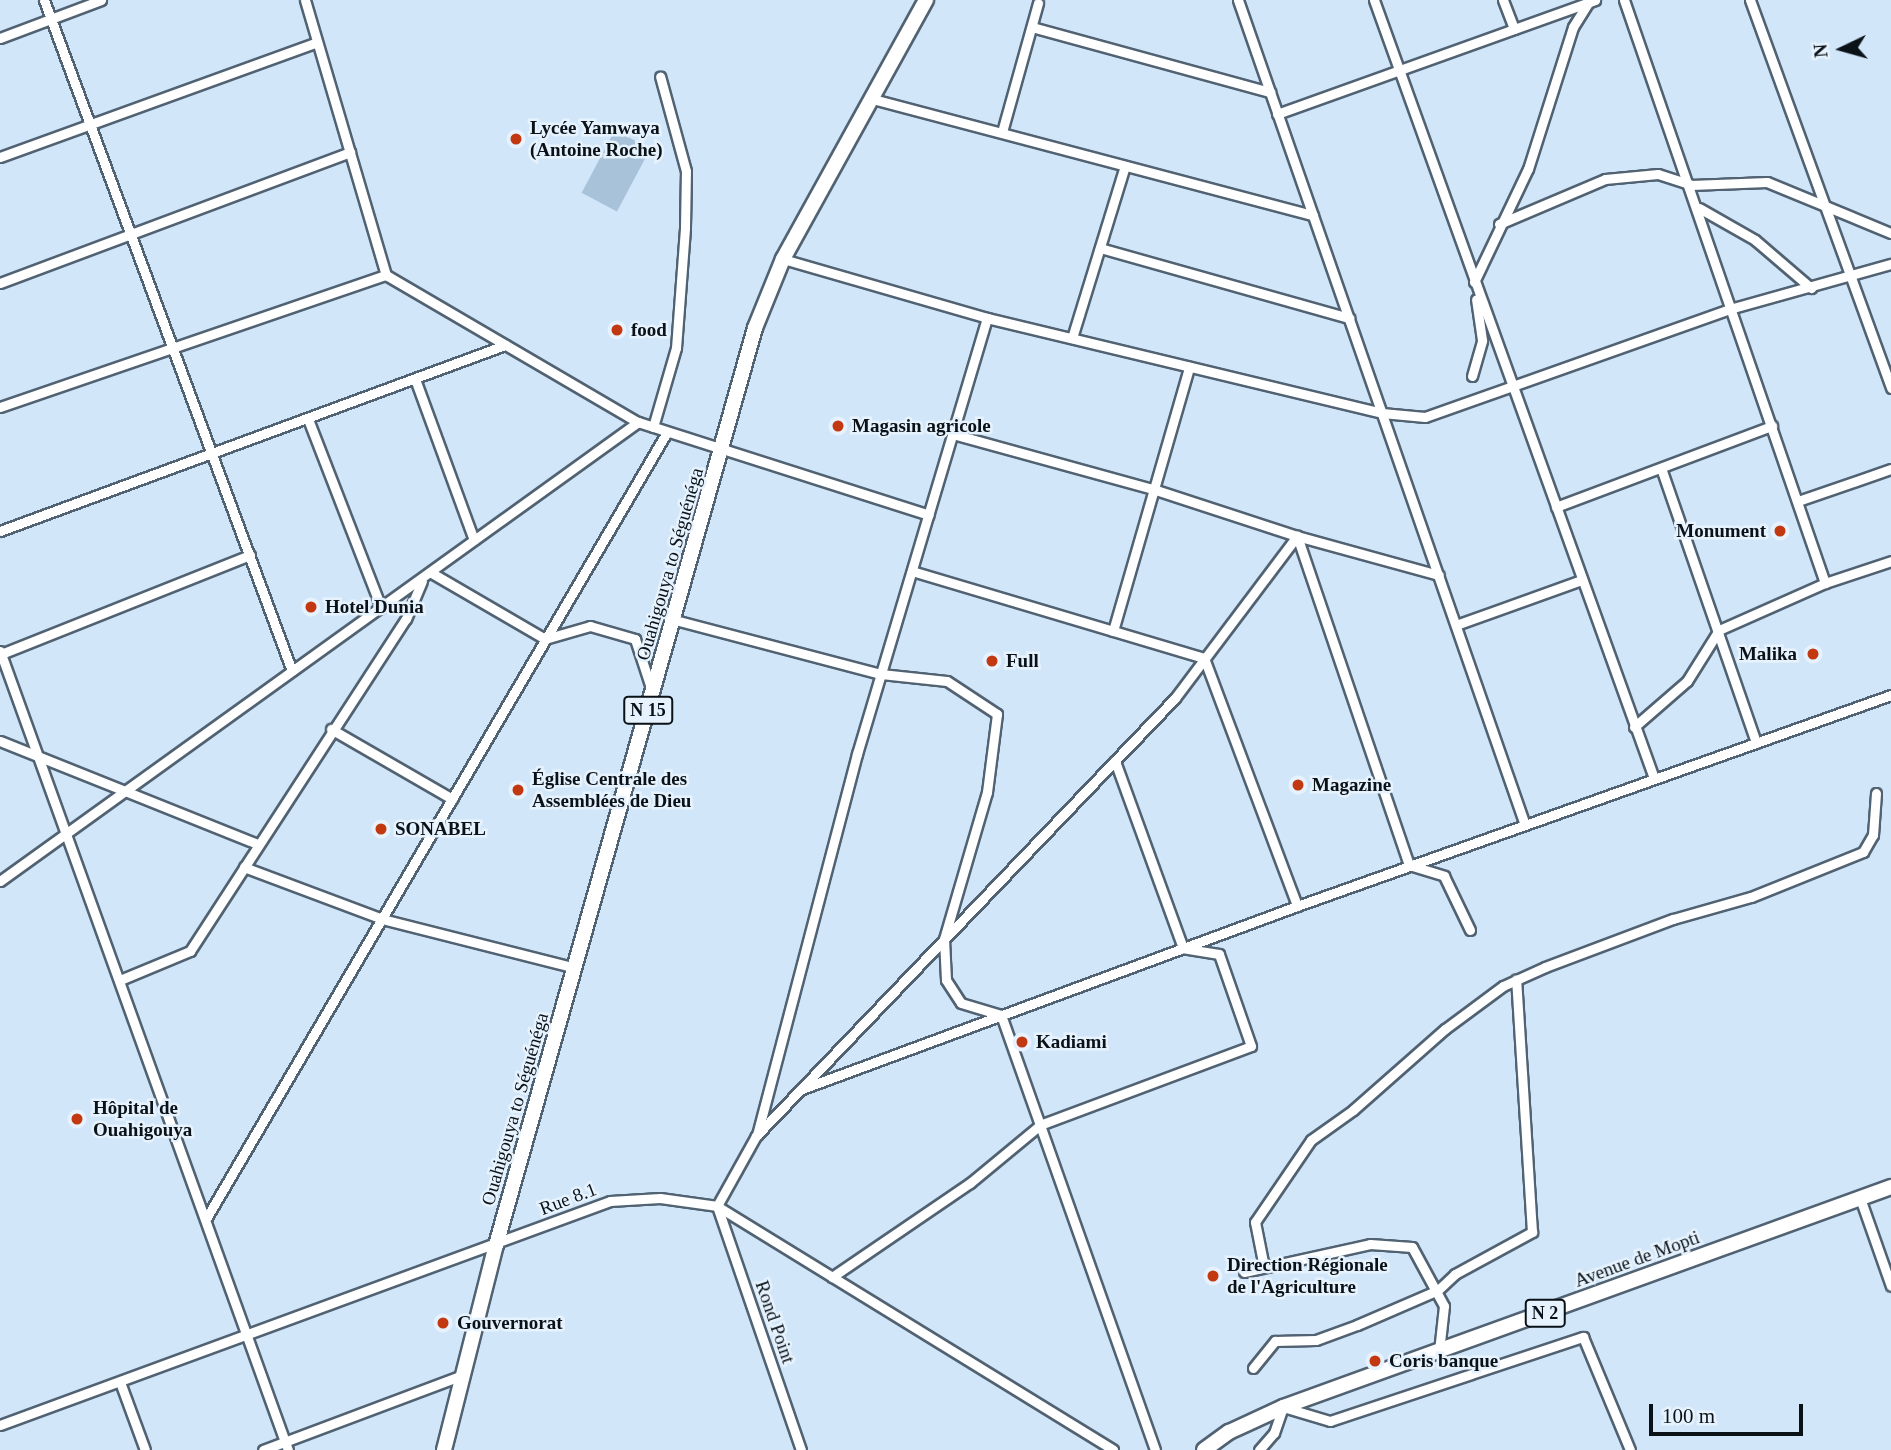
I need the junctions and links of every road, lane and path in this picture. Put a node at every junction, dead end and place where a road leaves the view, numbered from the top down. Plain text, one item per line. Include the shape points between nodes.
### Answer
1 (44, 0) edge
2 (101, 0) edge
3 (305, 0) edge
4 (926, 0) edge
5 (1238, 0) edge
6 (1374, 0) edge
7 (1503, 0) edge
8 (1624, 0) edge
9 (1750, 0) edge
10 (1039, 1) edge
11 (1592, 1) edge
12 (51, 18) junction
13 (1032, 27) junction
14 (1514, 29) junction
15 (0, 37) edge
16 (317, 43) junction
17 (1397, 70) junction
18 (660, 76) dead end
19 (1270, 92) junction
20 (869, 97) junction
21 (1278, 114) junction
22 (91, 124) junction
23 (1002, 132) junction
24 (349, 152) junction
25 (0, 157) edge
26 (1125, 166) junction
27 (1691, 185) junction
28 (1823, 201) junction
29 (1698, 208) junction
30 (1313, 215) junction
31 (1499, 224) junction
32 (1891, 233) edge
33 (132, 235) junction
34 (1100, 248) junction
35 (783, 259) junction
36 (1891, 264) edge
37 (386, 275) junction
38 (1851, 277) junction
39 (1474, 280) junction
40 (0, 283) edge
41 (1811, 288) junction
42 (1732, 308) junction
43 (987, 318) junction
44 (1349, 318) junction
45 (1072, 338) junction
46 (505, 345) junction
47 (174, 348) junction
48 (1189, 367) junction
49 (1472, 376) dead end
50 (415, 379) junction
51 (1511, 385) junction
52 (1891, 388) edge
53 (0, 407) edge
54 (1382, 413) junction
55 (308, 419) junction
56 (638, 422) junction
57 (1772, 426) junction
58 (653, 427) junction
59 (667, 432) junction
60 (953, 433) junction
61 (722, 450) junction
62 (214, 454) junction
63 (1661, 468) junction
64 (1891, 469) edge
65 (1156, 490) junction
66 (1798, 501) junction
67 (1556, 507) junction
68 (929, 515) junction
69 (0, 531) edge
70 (1297, 536) junction
71 (474, 540) junction
72 (250, 555) junction
73 (1891, 561) edge
74 (912, 571) junction
75 (1439, 575) junction
76 (427, 576) junction
77 (1582, 580) junction
78 (1825, 583) junction
79 (381, 607) junction
80 (675, 620) junction
81 (1456, 625) junction
82 (1719, 630) junction
83 (1113, 631) junction
84 (545, 639) junction
85 (0, 653) edge
86 (1204, 658) junction
87 (292, 671) junction
88 (881, 674) junction
89 (653, 694) junction
90 (1891, 695) edge
91 (1634, 727) junction
92 (331, 729) junction
93 (0, 741) edge
94 (1756, 743) junction
95 (38, 755) junction
96 (1115, 761) junction
97 (1654, 778) junction
98 (125, 791) junction
99 (1876, 793) dead end
100 (452, 799) junction
101 (1525, 825) junction
102 (66, 834) junction
103 (258, 844) junction
104 (1409, 866) junction
105 (244, 867) junction
106 (0, 881) edge
107 (1297, 906) junction
108 (382, 919) junction
109 (1470, 930) dead end
110 (944, 939) junction
111 (1184, 948) junction
112 (575, 968) junction
113 (120, 980) junction
114 (1516, 980) junction
115 (1001, 1015) junction
116 (801, 1090) junction
117 (1040, 1125) junction
118 (756, 1136) junction
119 (1891, 1187) edge
120 (1860, 1198) junction
121 (716, 1206) junction
122 (207, 1217) junction
123 (496, 1245) junction
124 (1264, 1267) junction
125 (1244, 1272) dead end
126 (832, 1277) junction
127 (1891, 1286) edge
128 (1438, 1290) junction
129 (247, 1335) junction
130 (1439, 1351) junction
131 (1253, 1368) dead end
132 (463, 1375) junction
133 (120, 1382) junction
134 (1283, 1407) junction
135 (0, 1425) edge
136 (287, 1446) edge
137 (145, 1450) edge
138 (263, 1450) edge
139 (444, 1450) edge
140 (801, 1450) edge
141 (1113, 1450) edge
142 (1155, 1450) edge
143 (1204, 1450) edge
144 (1259, 1450) edge
145 (1630, 1450) edge

1 - 12 street
2 - 12 street
3 - 16 street
4 - 20 main road, Ouahigouya to Séguénéga / N 15
5 - 19 street
6 - 17 street
7 - 14 street
8 - 27 street
9 - 28 street
10 - 13 street
11 - 14 street
11 - 31 street via 1573,27 1528,169
12 - 15 street
12 - 22 street
13 - 19 street
13 - 23 street
14 - 17 street
16 - 22 street
16 - 24 street
17 - 21 street
17 - 39 street
18 - 58 street via 686,171 685,227 676,348
19 - 21 street
20 - 23 street
20 - 35 main road, Ouahigouya to Séguénéga / N 15
21 - 30 street
22 - 25 street
22 - 33 street
23 - 26 street
24 - 33 street
24 - 37 street
26 - 30 street
26 - 34 street
27 - 28 street via 1767,182
27 - 29 street
27 - 31 street via 1658,174 1605,179
28 - 32 street
28 - 38 street
29 - 41 street via 1755,240
29 - 42 street
30 - 44 street
31 - 39 street
33 - 40 street
33 - 47 street
34 - 44 street
34 - 45 street
35 - 43 street
35 - 61 main road, Ouahigouya to Séguénéga / N 15 via 755,327
36 - 38 street
37 - 46 street
37 - 47 street
38 - 41 street
38 - 52 street
39 - 49 street via 1482,340
39 - 51 street
41 - 42 street
42 - 51 street
42 - 57 street
43 - 45 street
43 - 60 street
44 - 54 street
45 - 48 street
46 - 50 street
46 - 56 street
47 - 53 street
47 - 62 street
48 - 54 street
48 - 65 street
50 - 55 street
50 - 71 street
51 - 54 street via 1426,417
51 - 67 street
54 - 75 street
55 - 62 street
55 - 79 street
56 - 58 street
56 - 71 street
57 - 63 street
57 - 66 street
58 - 59 street
59 - 61 street
59 - 84 street
60 - 65 street
60 - 68 street
61 - 68 street
61 - 80 main road, Ouahigouya to Séguénéga / N 15
62 - 69 street
62 - 72 street
63 - 67 street
63 - 82 street
64 - 66 street
65 - 70 street
65 - 83 street
66 - 78 street
67 - 77 street
68 - 74 street
70 - 75 street
70 - 86 street
70 - 104 street
71 - 76 street
72 - 85 street
72 - 87 street
73 - 78 street
74 - 83 street
74 - 88 street
75 - 81 street
76 - 79 street
76 - 84 street
76 - 92 street via 406,619
77 - 81 street
77 - 91 street
78 - 82 street
79 - 87 street
80 - 88 street
80 - 89 main road, Ouahigouya to Séguénéga / N 15
81 - 101 street
82 - 91 street via 1687,681
82 - 94 street
83 - 86 street
84 - 89 street via 590,626 635,639
84 - 100 street
85 - 95 street
86 - 96 street via 1175,698
86 - 107 street
87 - 98 street
88 - 110 street via 947,681 996,713 987,792
88 - 118 street
89 - 112 main road, Ouahigouya to Séguénéga / N 15
90 - 94 street
91 - 97 street
92 - 100 street
92 - 103 street
93 - 95 street
94 - 97 street
95 - 98 street
95 - 102 street
96 - 110 street
96 - 111 street
97 - 101 street
98 - 102 street
98 - 103 street
99 - 114 street via 1873,835 1863,852
100 - 108 street
101 - 104 street
102 - 106 street
102 - 113 street
103 - 105 street
104 - 107 street
104 - 109 street via 1444,876
105 - 108 street
105 - 113 street via 190,951
107 - 111 street
108 - 112 street
108 - 122 street
110 - 115 street via 946,980 961,1003
110 - 116 street
111 - 115 street
111 - 117 street via 1219,954 1251,1046
112 - 123 main road, Ouahigouya to Séguénéga / N 15
113 - 122 street
114 - 124 street via 1445,1029 1353,1110 1311,1140 1255,1222
114 - 128 street via 1532,1232 1455,1274
115 - 116 street
115 - 117 street
116 - 118 street
117 - 126 street via 970,1183
117 - 142 street
118 - 121 street
119 - 120 main road, Avenue de Mopti / N 2
120 - 127 street
120 - 130 main road, Avenue de Mopti / N 2
121 - 123 street, Rue 8.1 via 660,1198 610,1201
121 - 126 street, Rue 8.1
121 - 140 street, Rond Point
122 - 129 street
123 - 129 street, Rue 8.1
123 - 132 main road, Ouahigouya to Séguénéga / N 15
124 - 125 street
124 - 128 street via 1370,1244 1412,1247
126 - 141 street, Rue 8.1
128 - 130 street via 1445,1320
128 - 131 street via 1316,1340 1275,1341
129 - 133 street, Rue 8.1
129 - 136 street
130 - 134 main road, Avenue de Mopti / N 2
132 - 136 street
132 - 139 main road, Ouahigouya to Séguénéga / N 15
133 - 135 street, Rue 8.1
133 - 137 street
134 - 143 main road, Avenue de Mopti / N 2 via 1229,1432
134 - 144 street via 1274,1433
134 - 145 street via 1330,1421 1583,1336
136 - 138 street

